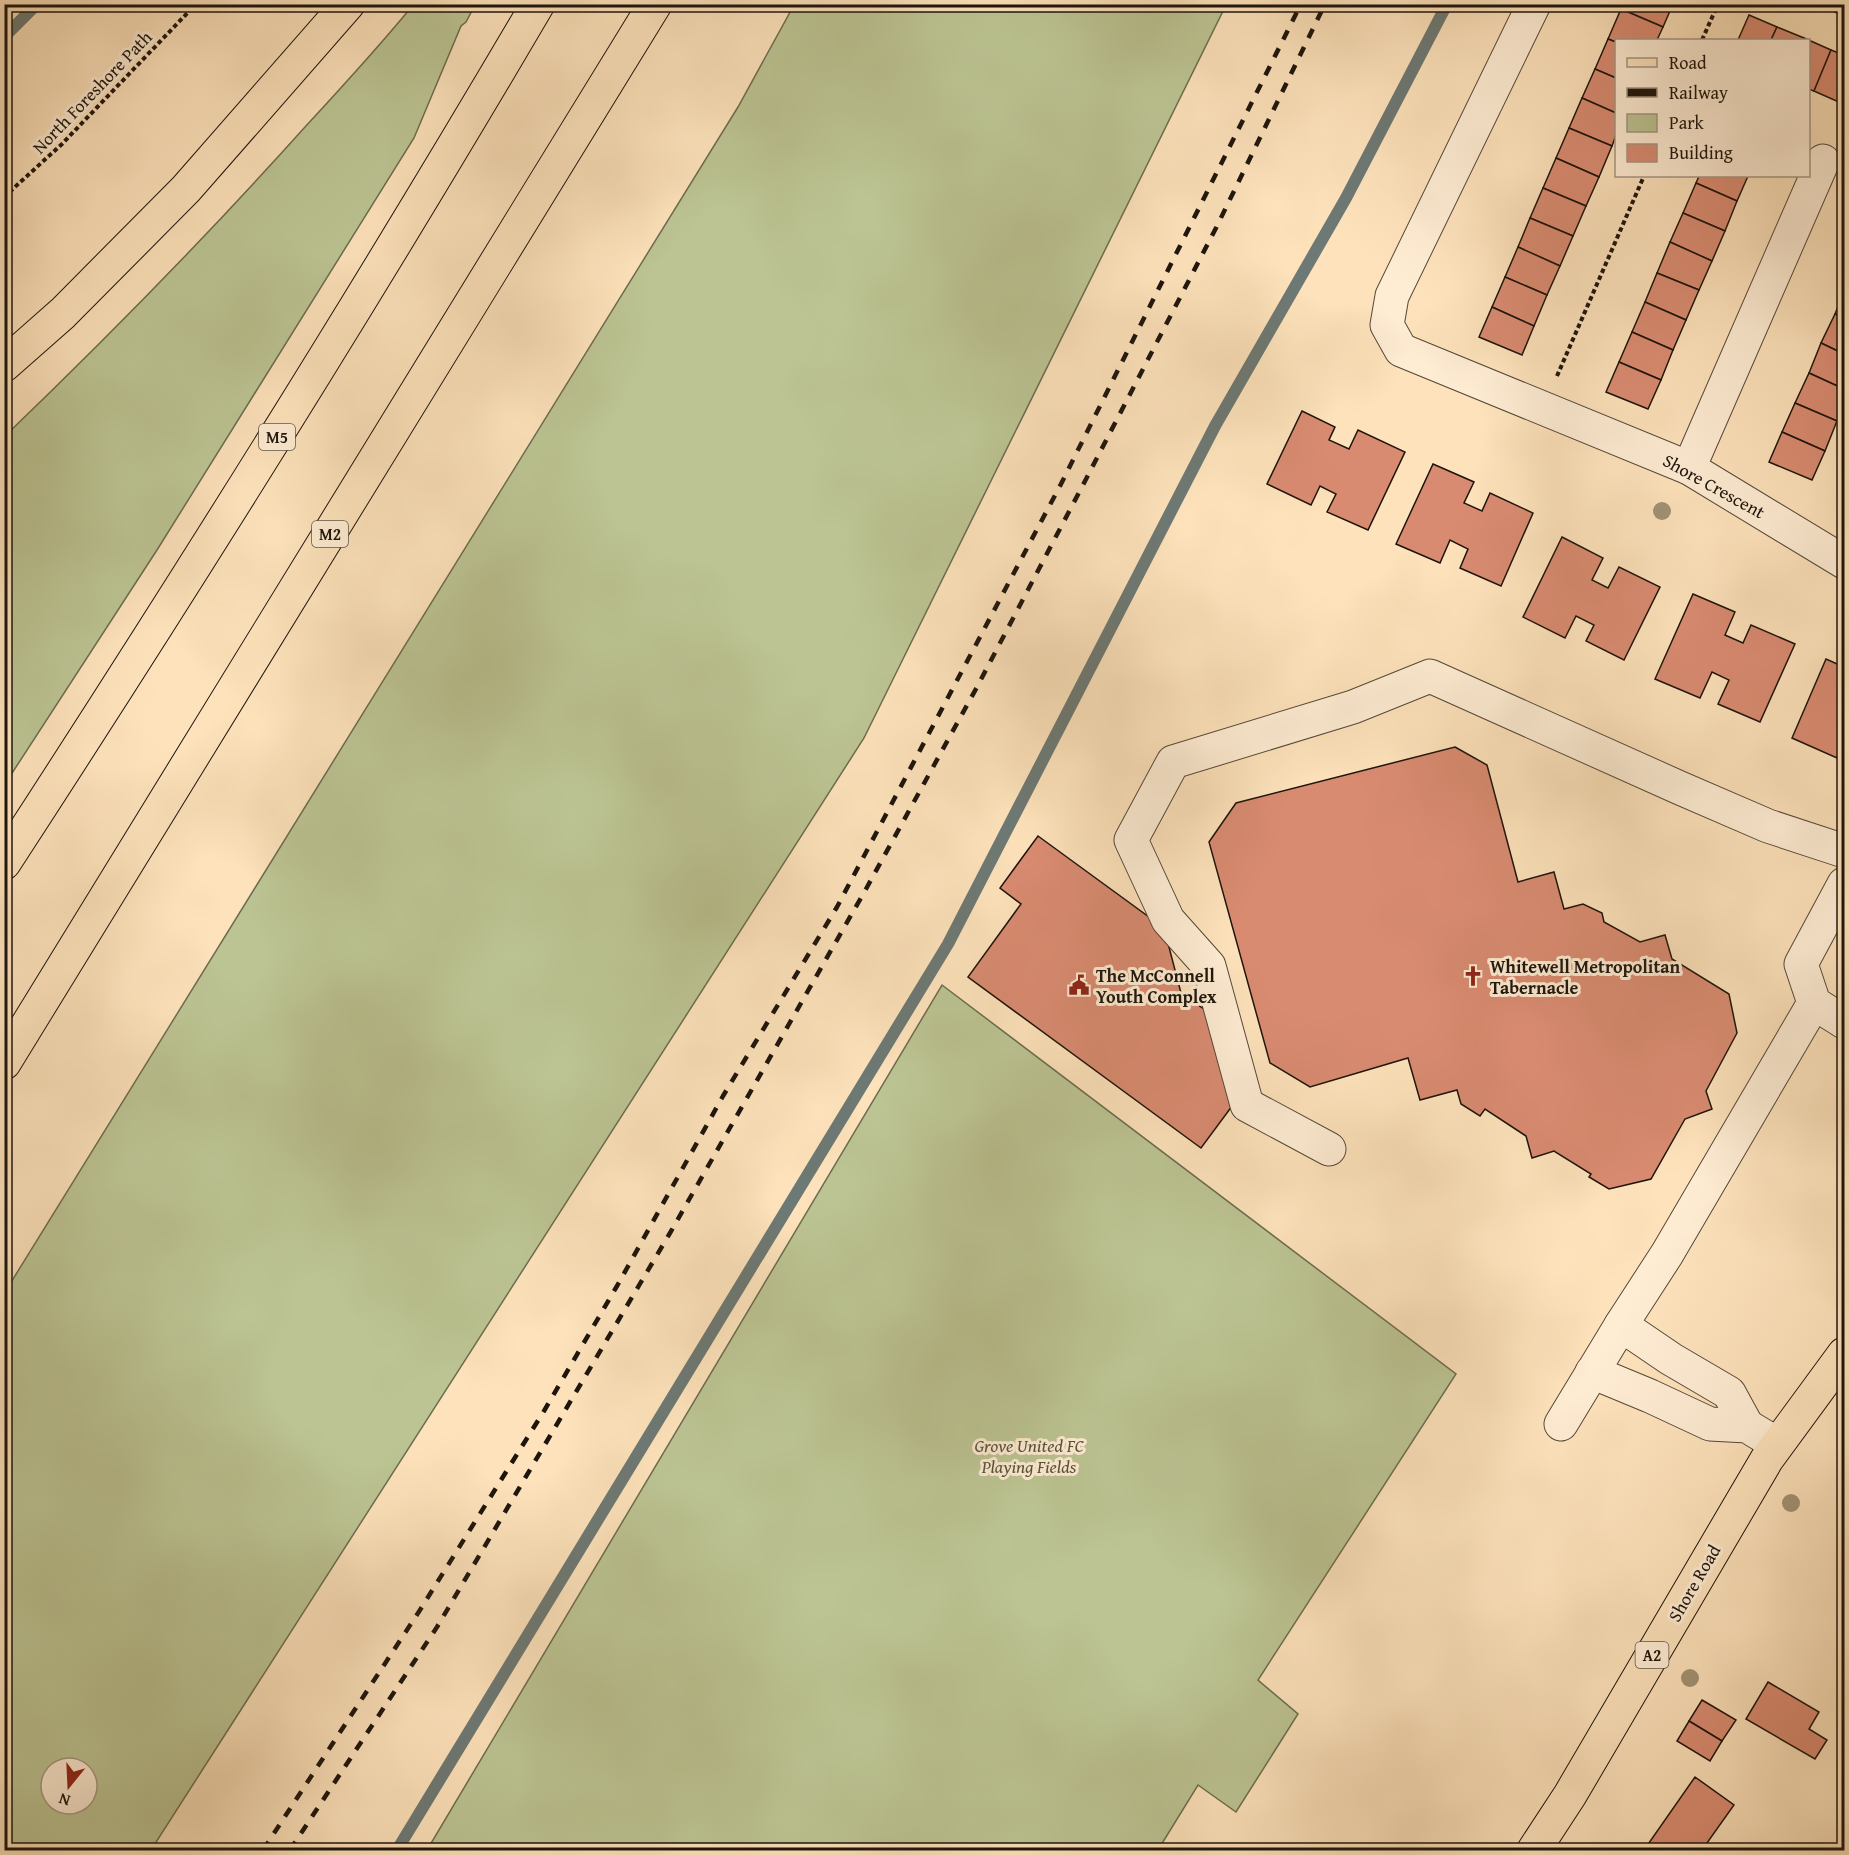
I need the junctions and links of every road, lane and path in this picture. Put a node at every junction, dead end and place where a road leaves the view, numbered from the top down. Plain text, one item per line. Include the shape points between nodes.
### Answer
1 (196, 4) edge
2 (348, 4) edge
3 (538, 4) edge
4 (655, 4) edge
5 (1534, 4) edge
6 (1718, 4) edge
7 (1821, 4) edge
8 (1845, 15) edge
9 (1702, 39) edge
10 (1823, 161) dead end
11 (1644, 177) edge
12 (4, 197) edge
13 (4, 365) edge
14 (1543, 408) junction
15 (1689, 468) junction
16 (1845, 562) edge
17 (1845, 851) edge
18 (4, 863) edge
19 (1845, 884) edge
20 (1814, 1004) junction
21 (1845, 1022) edge
22 (4, 1063) edge
23 (1329, 1149) dead end
24 (1621, 1325) junction
25 (1841, 1366) edge
26 (1592, 1372) junction
27 (1561, 1424) dead end
28 (1747, 1426) junction
29 (1777, 1444) junction
30 (1534, 1851) edge

1 - 12 path, North Foreshore Path via 62,144
2 - 13 main road via 186,189 63,313
3 - 18 main road, M5 via 292,413
4 - 22 main road, M2
5 - 14 street, Shore Crescent via 1392,296 1387,325 1401,350
6 - 9 path
7 - 8 path
10 - 15 street
11 - 14 path
14 - 15 street, Shore Crescent
15 - 16 street, Shore Crescent
17 - 23 street via 1768,826 1689,793 1430,676 1353,707 1173,762 1131,840 1168,920 1209,966 1247,1105
19 - 20 street via 1801,964
20 - 21 street
20 - 24 street
24 - 26 street
24 - 28 street via 1729,1393
25 - 29 main road, Shore Road / A2
26 - 27 street
26 - 28 street via 1710,1424
28 - 29 street
29 - 30 main road, Shore Road / A2

